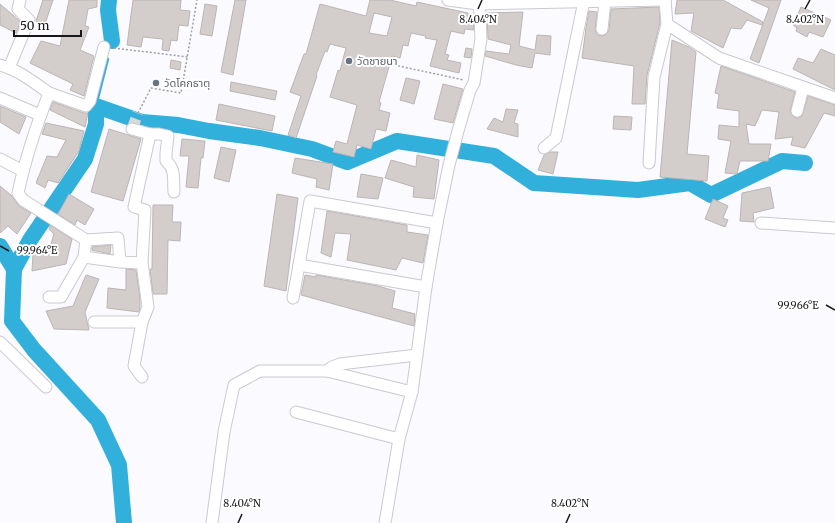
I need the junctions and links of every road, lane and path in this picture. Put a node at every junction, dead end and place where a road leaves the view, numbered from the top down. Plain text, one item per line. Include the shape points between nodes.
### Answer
1 (20, 0) edge
2 (197, 0) edge
3 (448, 0) edge
4 (665, 0) edge
5 (584, 1) junction
6 (605, 1) junction
7 (478, 2) edge
8 (667, 24) junction
9 (602, 29) dead end
10 (104, 47) joint
11 (188, 57) junction
12 (394, 64) dead end
13 (4, 66) edge
14 (474, 83) junction
15 (803, 88) junction
16 (50, 93) junction
17 (0, 98) edge
18 (835, 98) edge
19 (797, 111) dead end
20 (138, 113) tunnel mouth
21 (40, 115) junction
22 (132, 129) dead end
23 (150, 134) junction
24 (544, 148) dead end
25 (0, 159) edge
26 (649, 164) dead end
27 (23, 171) junction
28 (174, 192) dead end
29 (437, 223) junction
30 (760, 223) dead end
31 (835, 228) edge
32 (86, 240) junction
33 (84, 257) junction
34 (120, 262) junction
35 (142, 263) junction
36 (298, 265) junction
37 (426, 287) junction
38 (49, 297) dead end
39 (293, 298) dead end
40 (94, 322) dead end
41 (142, 322) junction
42 (0, 342) edge
43 (417, 355) junction
44 (328, 371) junction
45 (142, 377) dead end
46 (46, 387) dead end
47 (412, 392) junction
48 (296, 412) dead end
49 (399, 439) junction
50 (212, 523) edge
51 (385, 523) edge

1 - 13 street via 18,9 29,20
2 - 11 path
3 - 7 street
4 - 6 street
4 - 8 street
5 - 6 street
5 - 7 street
5 - 24 street via 556,138
6 - 9 street
7 - 14 street via 481,39
8 - 15 street via 719,58
8 - 26 street via 654,77
10 - 11 path
10 - 16 street via 90,101 86,106
11 - 20 path via 181,94 151,88
12 - 14 path
13 - 16 street
14 - 29 street via 449,165
15 - 18 street
15 - 19 street
16 - 21 street
17 - 21 street
21 - 27 street
22 - 23 street
23 - 28 street via 168,136 166,161 173,170
23 - 35 street via 134,207 145,210
25 - 27 street
27 - 32 street via 18,192 20,196
29 - 36 street via 310,201
29 - 37 street
30 - 31 street
32 - 33 street
32 - 34 street via 118,238
33 - 34 street
33 - 38 street via 61,297
34 - 35 street
35 - 41 street via 148,307
36 - 37 street
36 - 39 street
37 - 43 street
40 - 41 street
41 - 45 street via 134,366
42 - 46 street
43 - 44 street via 340,364
43 - 47 street
44 - 47 street
44 - 50 street via 260,371 234,385 224,432
47 - 49 street
48 - 49 street
49 - 51 street

